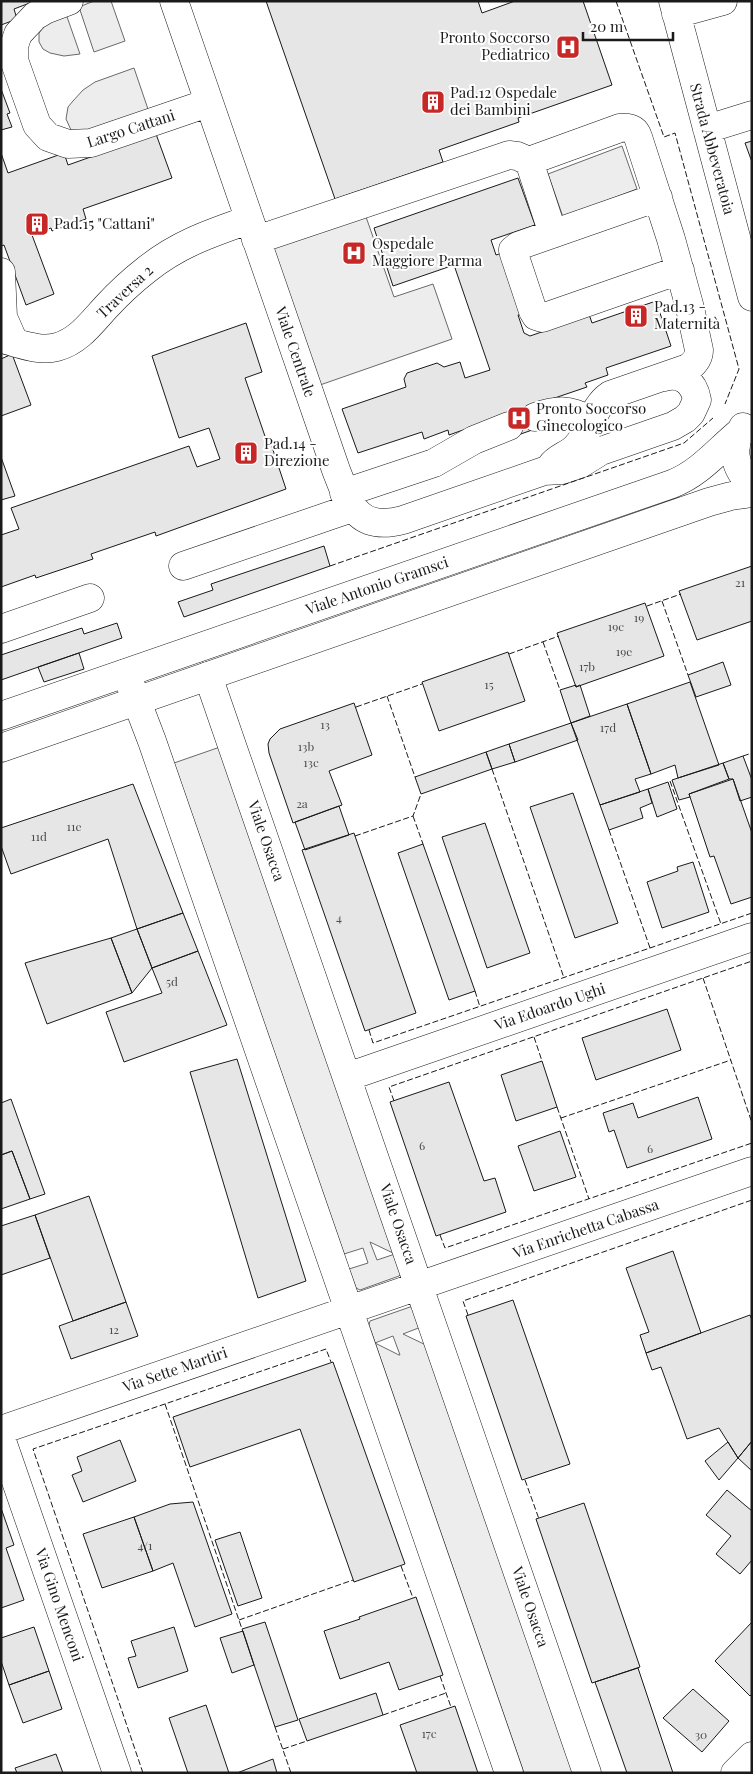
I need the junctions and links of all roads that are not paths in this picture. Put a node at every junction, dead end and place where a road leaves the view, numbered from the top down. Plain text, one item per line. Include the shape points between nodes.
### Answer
1 (69, 1) edge
2 (174, 1) edge
3 (723, 1) edge
4 (674, 8) edge
5 (208, 103) junction
6 (752, 115) edge
7 (707, 129) junction
8 (529, 161) junction
9 (658, 197) junction
10 (252, 230) junction
11 (553, 234) junction
12 (680, 270) junction
13 (1, 272) edge
14 (752, 297) edge
15 (8, 341) edge
16 (664, 377) junction
17 (535, 417) dead end
18 (591, 420) junction
19 (747, 422) edge
20 (509, 426) dead end
21 (544, 471) junction
22 (752, 484) edge
23 (752, 493) edge
24 (348, 500) junction
25 (183, 566) dead end
26 (90, 598) dead end
27 (1, 629) edge
28 (126, 673) junction
29 (208, 676) junction
30 (137, 701) junction
31 (1, 716) edge
32 (1, 748) edge
33 (752, 937) edge
34 (348, 1077) junction
35 (752, 1171) edge
36 (420, 1287) junction
37 (349, 1311) junction
38 (1, 1430) edge
39 (1, 1438) edge
40 (752, 1756) edge
41 (117, 1773) edge
42 (509, 1773) edge
43 (587, 1773) edge
44 (735, 1773) edge

1 - 5 street, Largo Cattani via 35,16 18,34 14,46 14,60 37,126 48,137 68,144 91,144
2 - 5 street, Viale Centrale
3 - 4 street
4 - 7 street, Strada Abbeveratoia
5 - 10 street, Viale Centrale
6 - 7 street
7 - 14 street, Strada Abbeveratoia
8 - 9 street via 620,128 629,128 637,134
8 - 10 street, Traversa 2 via 509,155
8 - 11 street
9 - 11 street
9 - 12 street
10 - 15 street, Traversa 2 via 192,241 162,258 127,286 83,333 70,342 48,349
10 - 24 street, Viale Centrale
11 - 12 street via 514,250 532,311 538,317 544,318
12 - 16 street via 698,338 699,354 688,368
13 - 15 street via 3,317
16 - 18 street via 610,395 601,402
16 - 21 street via 680,376 694,388 697,400 685,419 669,428 601,451 580,464
17 - 18 street via 562,410
18 - 21 street via 576,448
19 - 22 street, Viale Antonio Gramsci via 736,442 735,458 742,474
19 - 28 street, Viale Antonio Gramsci via 712,459 672,484
20 - 24 street via 474,440 434,464
21 - 24 street via 391,523 366,520
23 - 29 street, Viale Antonio Gramsci via 709,502
24 - 25 street
26 - 27 street
28 - 30 street
28 - 31 street, Viale Antonio Gramsci
29 - 30 street, Viale Antonio Gramsci
29 - 34 street, Viale Osacca
30 - 32 street, Viale Antonio Gramsci
30 - 37 street
33 - 34 street, Via Edoardo Ughi
34 - 36 street, Viale Osacca
35 - 36 street, Via Enrichetta Cabassa
36 - 37 street, Via Enrichetta Cabassa
36 - 43 street, Viale Osacca
37 - 38 street, Via Sette Martiri
37 - 42 street
39 - 41 street, Via Gino Menconi
40 - 44 street

